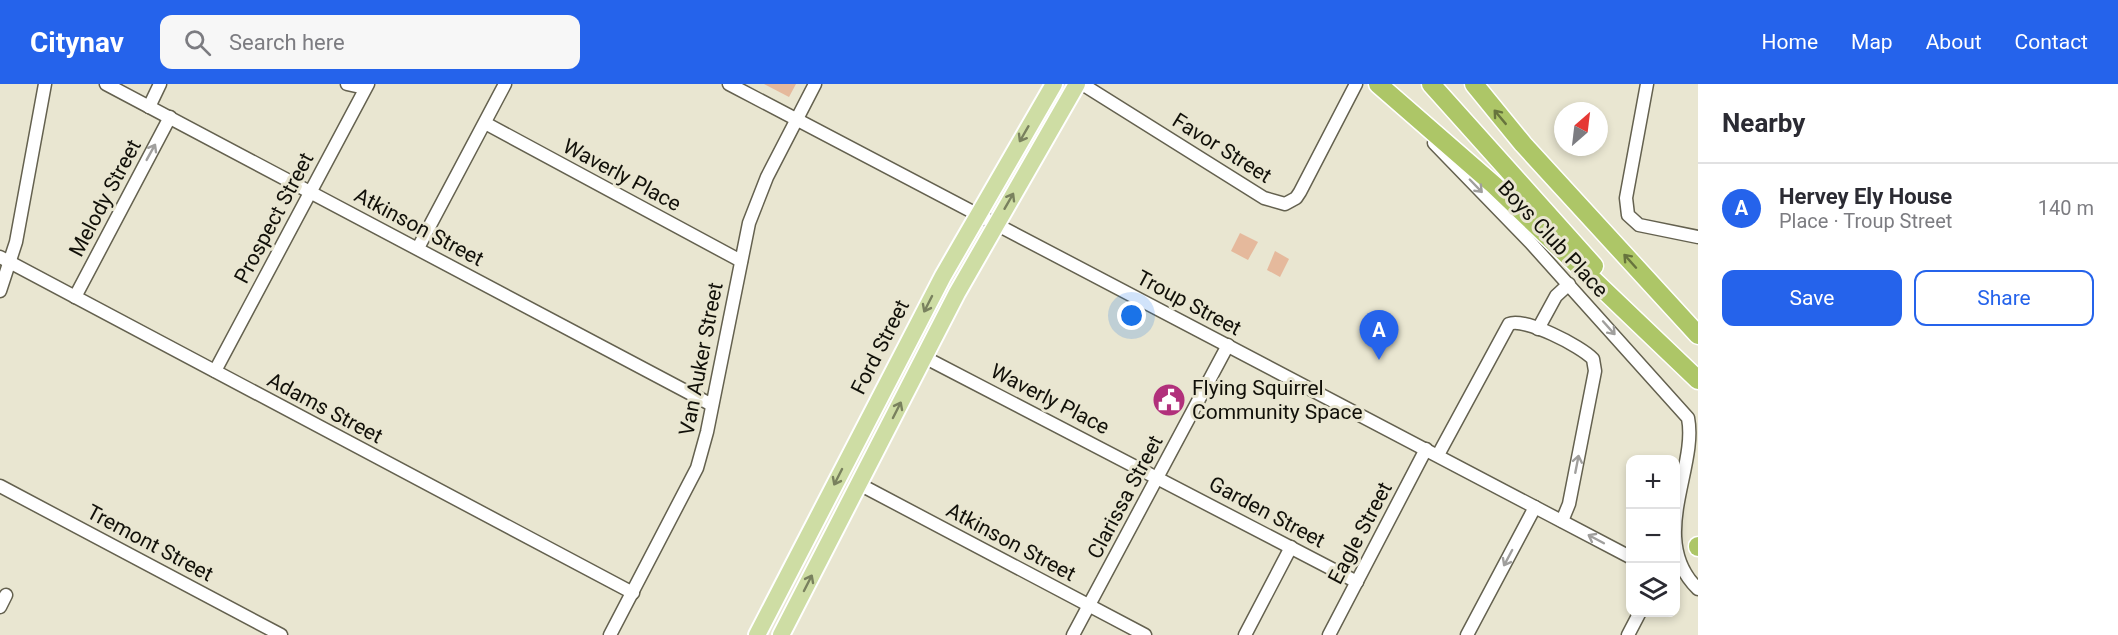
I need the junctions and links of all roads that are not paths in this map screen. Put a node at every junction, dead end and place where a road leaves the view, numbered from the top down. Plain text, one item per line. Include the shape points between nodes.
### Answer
1 (45, 84) edge
2 (106, 84) edge
3 (160, 84) edge
4 (347, 84) edge
5 (505, 84) edge
6 (729, 84) edge
7 (815, 84) edge
8 (1054, 84) edge
9 (1077, 84) edge
10 (1082, 84) edge
11 (1356, 84) edge
12 (1377, 84) edge
13 (1431, 84) edge
14 (1474, 84) edge
15 (1647, 84) edge
16 (366, 86) edge
17 (149, 107) junction
18 (170, 117) junction
19 (796, 119) junction
20 (485, 123) junction
21 (312, 192) junction
22 (978, 214) junction
23 (996, 224) junction
24 (1698, 237) edge
25 (418, 248) junction
26 (6, 260) edge
27 (741, 261) junction
28 (1569, 284) junction
29 (0, 291) edge
30 (75, 297) junction
31 (1538, 329) junction
32 (1698, 335) edge
33 (1228, 345) junction
34 (924, 357) junction
35 (215, 371) junction
36 (1698, 380) edge
37 (712, 405) junction
38 (1432, 452) junction
39 (1158, 476) junction
40 (859, 484) junction
41 (0, 486) edge
42 (1536, 507) junction
43 (1562, 521) junction
44 (1291, 547) junction
45 (1626, 554) edge
46 (1357, 582) junction
47 (1698, 589) edge
48 (633, 593) junction
49 (6, 595) dead end
50 (1089, 606) junction
51 (0, 607) edge
52 (1637, 617) edge
53 (281, 635) edge
54 (610, 635) edge
55 (757, 635) edge
56 (781, 635) edge
57 (1073, 635) edge
58 (1145, 635) edge
59 (1245, 635) edge
60 (1329, 635) edge
61 (1467, 635) edge
62 (1628, 635) edge

1 - 26 street
2 - 17 street, Atkinson Street
3 - 17 street
4 - 16 street
5 - 20 street
6 - 19 street, Troup Street
7 - 19 street, Van Auker Street
8 -> 22 main road, Ford Street
23 -> 9 main road, Ford Street
10 - 11 street, Favor Street via 1264,198 1285,204 1300,192
12 -> 28 street, Boys Club Place
12 - 36 highway via 1494,185
13 - 36 highway
32 -> 14 highway via 1530,152
15 - 24 street via 1626,198 1627,212 1631,220 1643,226
16 - 21 street, Prospect Street
17 - 18 street, Atkinson Street
18 - 21 street, Atkinson Street
30 -> 18 street, Melody Street
19 - 22 street, Troup Street
19 - 27 street, Van Auker Street via 756,201
20 - 25 street
20 - 27 street, Waverly Place
21 - 25 street, Atkinson Street
21 - 35 street, Prospect Street
22 - 23 street, Troup Street
22 -> 55 main road, Ford Street
23 - 33 street, Troup Street
23 - 34 main road, Ford Street
25 - 37 street, Atkinson Street
26 - 29 street
26 - 30 street, Adams Street
27 - 37 street, Van Auker Street
28 - 31 street via 1556,296
28 -> 47 street, Boys Club Place via 1678,404 1693,428 1679,554
30 - 35 street, Adams Street
31 - 38 street, Eagle Street via 1520,322 1506,327
43 -> 31 street, Eagle Street via 1569,504 1595,367 1587,353
33 - 38 street, Troup Street
33 - 39 street, Clarissa Street
34 - 39 street, Waverly Place
40 -> 34 main road, Ford Street
35 - 48 street, Adams Street
37 - 48 street, Van Auker Street via 697,468
38 - 42 street, Troup Street
38 - 46 street, Eagle Street
39 - 44 street, Garden Street
39 - 50 street, Clarissa Street
40 - 50 street, Atkinson Street
56 -> 40 main road, Ford Street
41 - 53 street, Tremont Street
42 - 43 street, Troup Street
42 -> 61 street
45 -> 43 street, Troup Street
44 - 46 street, Garden Street
44 - 59 street
46 - 60 street, Eagle Street
48 - 54 street, Van Auker Street
49 - 51 street
50 - 57 street, Clarissa Street
50 - 58 street, Atkinson Street
52 - 62 street

